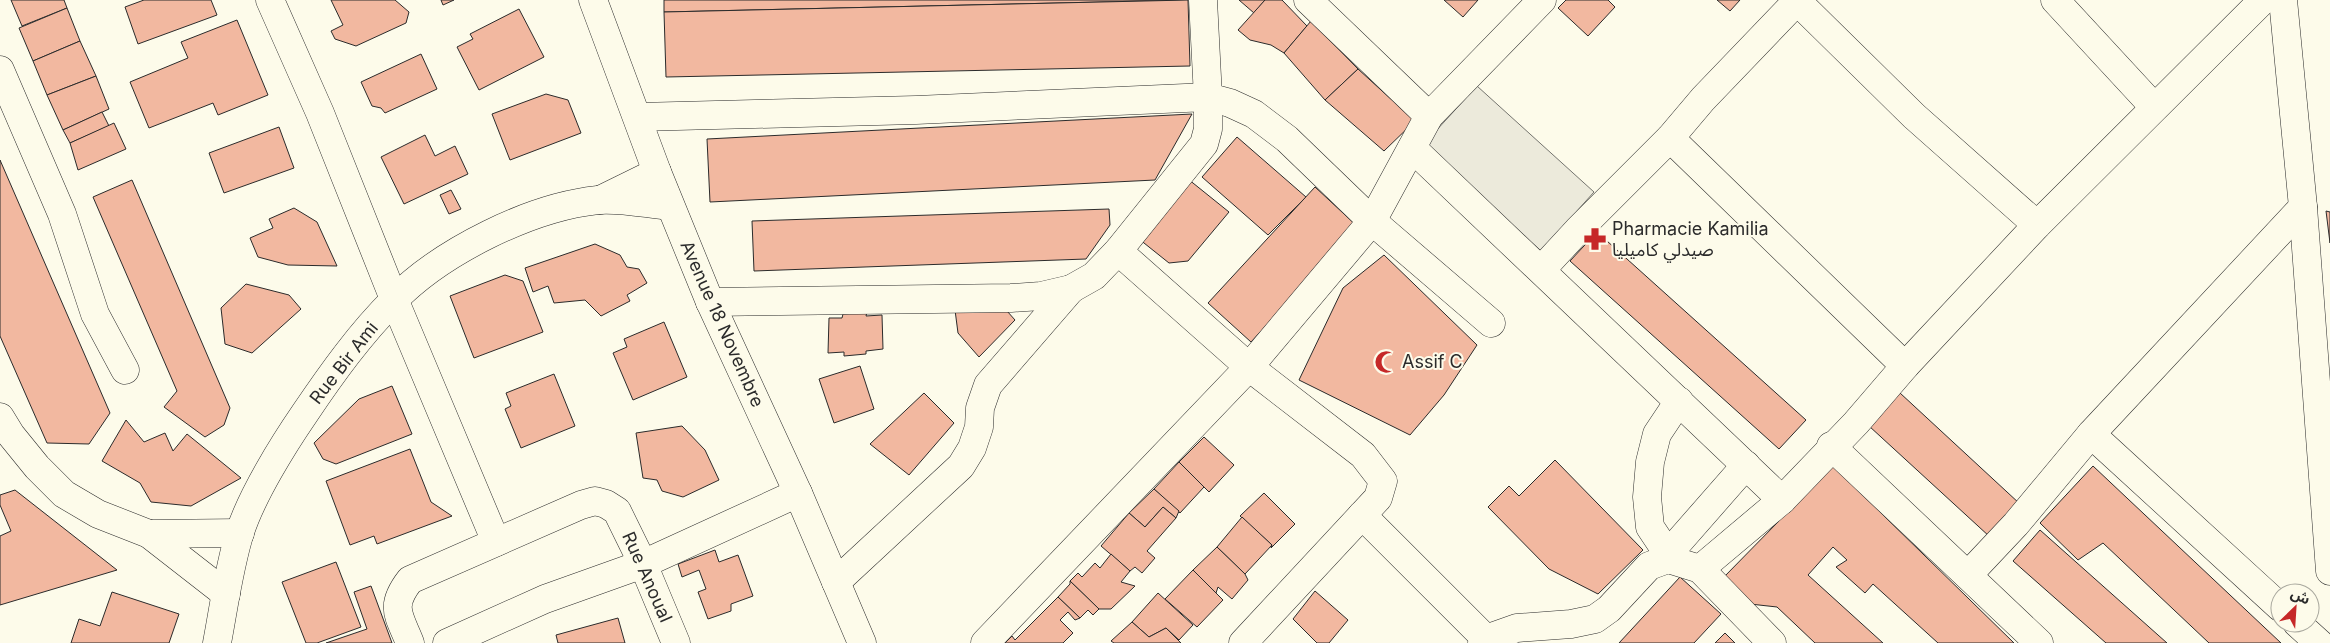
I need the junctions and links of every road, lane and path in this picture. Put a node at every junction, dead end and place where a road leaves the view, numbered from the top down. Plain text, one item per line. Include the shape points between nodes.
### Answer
1 (270, 0) edge
2 (593, 0) edge
3 (1204, 0) edge
4 (1308, 0) edge
5 (1542, 0) edge
6 (1797, 0) edge
7 (2055, 0) edge
8 (2263, 0) edge
9 (2284, 0) edge
10 (0, 70) edge
11 (1208, 97) junction
12 (2154, 107) junction
13 (9, 114) edge
14 (1429, 116) junction
15 (638, 117) junction
16 (1670, 138) junction
17 (1412, 148) junction
18 (657, 172) junction
19 (600, 200) junction
20 (670, 206) junction
21 (2303, 207) junction
22 (1372, 221) junction
23 (2037, 225) junction
24 (1118, 251) junction
25 (1542, 269) junction
26 (1071, 289) junction
27 (394, 299) junction
28 (710, 302) junction
29 (1491, 323) dead end
30 (1905, 366) junction
31 (1249, 367) junction
32 (124, 370) dead end
33 (1679, 401) junction
34 (0, 417) edge
35 (2091, 434) junction
36 (1831, 446) junction
37 (1746, 465) junction
38 (798, 493) junction
39 (1782, 500) junction
40 (1362, 516) junction
41 (240, 533) junction
42 (149, 534) junction
43 (496, 542) junction
44 (1668, 557) junction
45 (643, 564) junction
46 (1700, 569) junction
47 (2330, 571) edge
48 (1968, 575) junction
49 (836, 582) junction
50 (226, 594) junction
51 (2270, 598) edge
52 (2308, 633) edge
53 (1486, 642) edge
54 (217, 643) edge
55 (410, 643) edge
56 (447, 643) edge
57 (676, 643) edge
58 (862, 643) edge
59 (985, 643) edge
60 (1243, 643) edge
61 (1772, 643) edge
62 (2039, 643) edge
63 (2319, 643) edge

1 - 27 street via 320,113
2 - 15 street, Avenue 18 Novembre
3 - 11 street
4 - 14 street
5 - 14 street
6 - 16 street
6 - 23 street via 1914,116
7 - 12 street
8 - 12 street
9 - 21 street
10 - 13 street
11 - 15 street via 916,110
11 - 22 street via 1254,114 1287,139
11 - 24 street via 1208,129 1204,144
12 - 23 street
13 - 32 street via 62,214 95,314
14 - 17 street
15 - 18 street, Avenue 18 Novembre
16 - 25 street
16 - 30 street
17 - 22 street
17 - 25 street
18 - 19 street, Rue Bir Ami
18 - 20 street, Avenue 18 Novembre
19 - 20 street, Rue Bir Ami
19 - 27 street, Rue Bir Ami via 554,208 507,226 440,262
20 - 28 street, Avenue 18 Novembre
21 - 35 street
21 - 47 street
22 - 29 street
22 - 31 street
23 - 30 street
24 - 26 street via 1094,276
24 - 31 street
25 - 33 street
26 - 28 street via 1011,298
26 - 49 street via 988,385 972,448 961,466
27 - 41 street, Rue Bir Ami via 340,362 290,436 248,512
27 - 43 street
28 - 38 street, Avenue 18 Novembre
30 - 36 street via 1856,423
31 - 40 street via 1374,467 1382,480 1378,498
31 - 59 street
33 - 37 street
33 - 44 street via 1658,434 1650,462 1647,496 1650,527
34 - 42 street via 37,467 64,494 98,514
35 - 48 street via 2016,524
35 - 51 street
36 - 39 street
36 - 48 street
37 - 39 street
37 - 44 street
38 - 45 street
38 - 49 street, Avenue 18 Novembre
39 - 46 street
40 - 53 street
40 - 60 street
41 - 42 street
41 - 50 street, Rue Bir Ami
42 - 50 street
43 - 45 street, Rue Anoual via 595,501 617,511
43 - 55 street via 410,580 398,598 397,610
44 - 46 street
44 - 53 street via 1649,566 1609,609 1595,619 1517,628
45 - 56 street via 545,599
45 - 57 street, Rue Anoual
46 - 61 street
48 - 62 street
49 - 58 street, Avenue 18 Novembre
50 - 54 street, Rue Bir Ami
52 - 63 street

